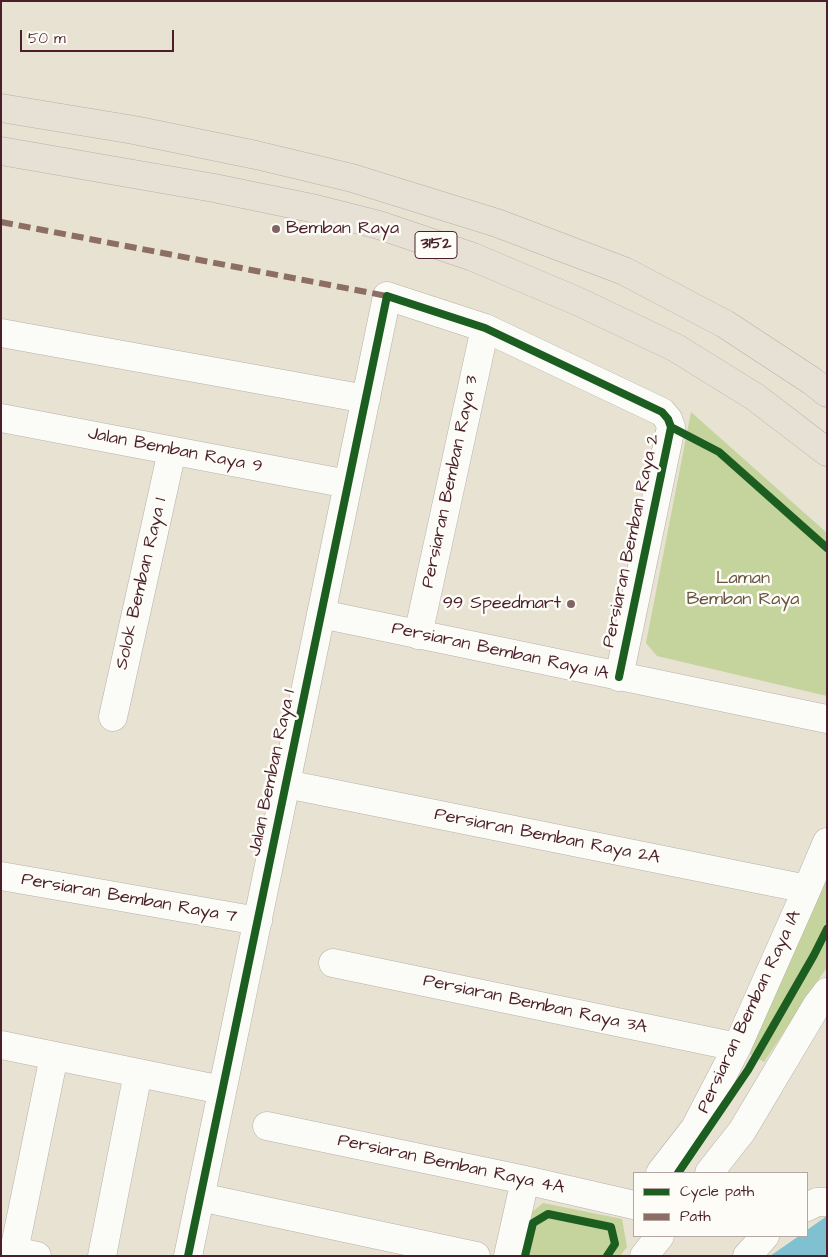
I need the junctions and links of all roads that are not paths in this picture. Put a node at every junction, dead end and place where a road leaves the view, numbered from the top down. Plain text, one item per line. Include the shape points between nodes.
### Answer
1 (1, 108) edge
2 (1, 151) edge
3 (387, 296) joint
4 (485, 328) junction
5 (1, 333) edge
6 (827, 393) edge
7 (366, 399) junction
8 (1, 418) edge
9 (172, 451) junction
10 (827, 452) edge
11 (348, 484) junction
12 (321, 614) junction
13 (418, 635) junction
14 (619, 677) junction
15 (113, 717) dead end
16 (827, 719) edge
17 (286, 784) junction
18 (827, 842) edge
19 (1, 876) edge
20 (807, 889) junction
21 (258, 921) junction
22 (333, 963) dead end
23 (827, 992) edge
24 (1, 1045) edge
25 (737, 1046) junction
26 (54, 1056) junction
27 (138, 1073) junction
28 (222, 1090) junction
29 (267, 1126) dead end
30 (661, 1172) edge
31 (710, 1172) edge
32 (525, 1180) junction
33 (200, 1197) junction
34 (827, 1202) edge
35 (633, 1205) edge
36 (808, 1207) edge
37 (659, 1237) edge
38 (764, 1237) edge
39 (21, 1254) edge
40 (102, 1256) edge
41 (188, 1256) edge
42 (476, 1256) edge
43 (508, 1256) edge
44 (644, 1256) edge
45 (747, 1256) edge

1 - 6 main road, 3152 via 256,155 352,178 497,223 632,275 725,324
2 - 10 main road, 3152 via 316,209 379,225 473,257 676,348 756,397
3 - 4 street, Persiaran Bemban Raya 2
3 - 7 street, Jalan Bemban Raya 1
4 - 13 street, Persiaran Bemban Raya 3
4 - 14 street, Persiaran Bemban Raya 2 via 662,412 671,426
5 - 7 street
7 - 11 street, Jalan Bemban Raya 1
8 - 9 street, Jalan Bemban Raya 9
9 - 11 street, Jalan Bemban Raya 9
9 - 15 street, Solok Bemban Raya 1
11 - 12 street, Jalan Bemban Raya 1
12 - 13 street, Persiaran Bemban Raya 1A
12 - 17 street, Jalan Bemban Raya 1
13 - 14 street, Persiaran Bemban Raya 1A
14 - 16 street, Persiaran Bemban Raya 1A
17 - 20 street, Persiaran Bemban Raya 2A
17 - 21 street, Jalan Bemban Raya 1
18 - 20 street, Persiaran Bemban Raya 1A
19 - 21 street, Persiaran Bemban Raya 7
20 - 25 street, Persiaran Bemban Raya 1A
21 - 28 street, Jalan Bemban Raya 1
22 - 25 street, Persiaran Bemban Raya 3A
23 - 31 street via 742,1131
24 - 26 street
25 - 30 street, Persiaran Bemban Raya 1A via 695,1128
26 - 27 street
26 - 39 street
27 - 28 street
27 - 40 street
28 - 33 street, Jalan Bemban Raya 1
29 - 32 street, Persiaran Bemban Raya 4A
32 - 35 street, Persiaran Bemban Raya 4A
32 - 43 street
33 - 41 street, Jalan Bemban Raya 1
33 - 42 street
34 - 36 street via 817,1202
37 - 44 street
38 - 45 street

